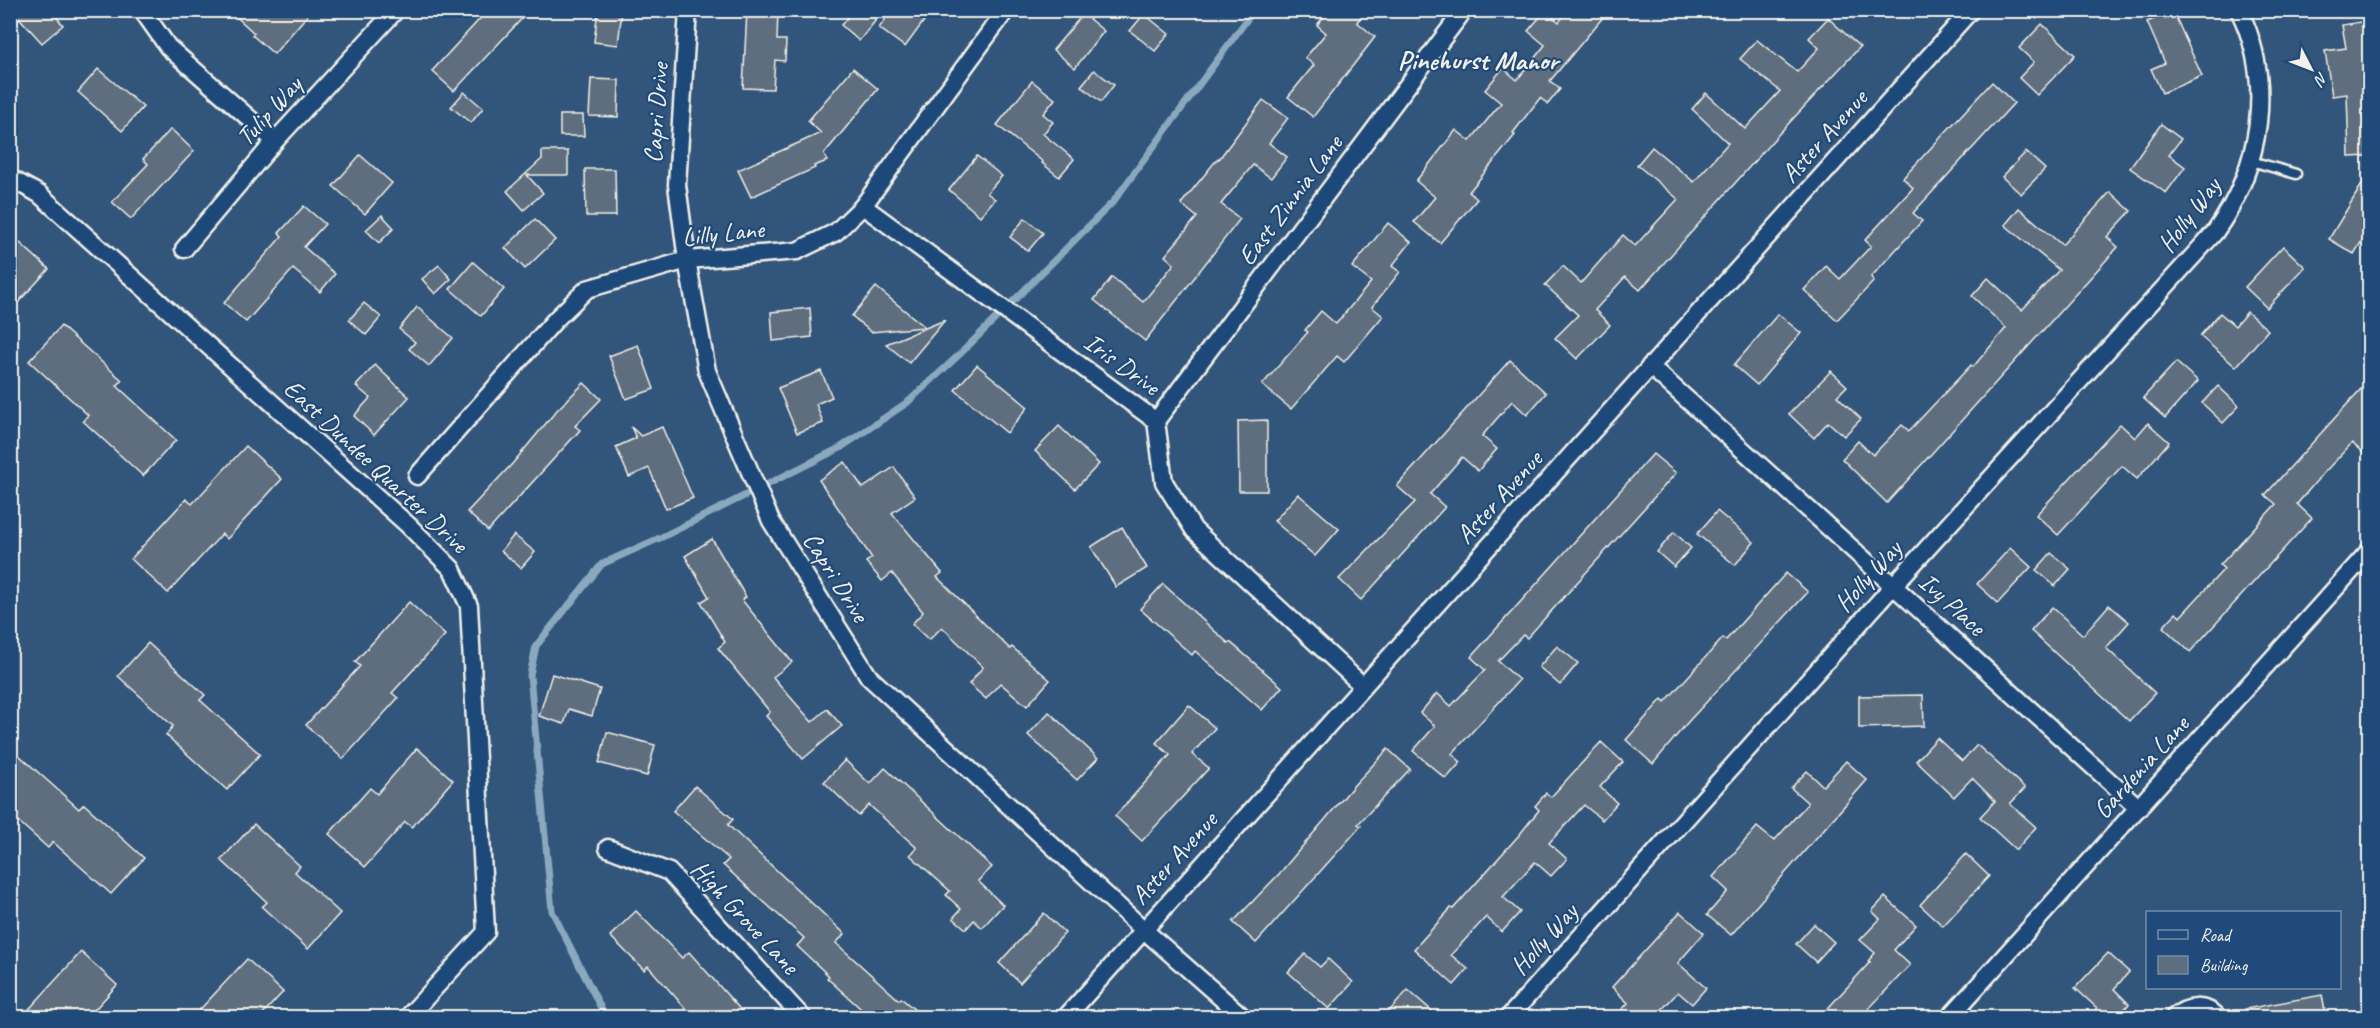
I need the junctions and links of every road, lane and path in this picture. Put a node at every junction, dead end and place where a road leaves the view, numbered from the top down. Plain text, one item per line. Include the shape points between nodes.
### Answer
1 (142, 10) edge
2 (396, 10) edge
3 (688, 10) edge
4 (1006, 10) edge
5 (1464, 10) edge
6 (1971, 10) edge
7 (2239, 10) edge
8 (275, 141) junction
9 (2251, 161) junction
10 (2296, 174) dead end
11 (10, 178) edge
12 (863, 206) junction
13 (184, 249) dead end
14 (687, 260) junction
15 (1650, 366) junction
16 (1156, 421) junction
17 (417, 476) dead end
18 (2370, 550) edge
19 (1893, 586) junction
20 (1363, 686) junction
21 (2139, 808) junction
22 (608, 848) dead end
23 (1144, 930) junction
24 (407, 1017) edge
25 (804, 1017) edge
26 (1065, 1017) edge
27 (1244, 1017) edge
28 (1508, 1017) edge
29 (1949, 1017) edge
30 (2173, 1017) edge
31 (2219, 1017) edge

1 - 8 street via 168,47
2 - 8 street, Tulip Way
3 - 14 street, Capri Drive via 676,185
4 - 12 street, Lilly Lane
5 - 16 street, East Zinnia Lane
6 - 15 street, Aster Avenue
7 - 9 street, Holly Way via 2251,41 2259,85 2260,114
8 - 13 street, Tulip Way
9 - 10 lane, Holly Way
9 - 19 street, Holly Way via 2240,191 2215,232
11 - 24 street, East Dundee Quarter Drive via 39,194 452,569 469,606 486,932
12 - 14 street, Lilly Lane via 836,232 797,251
12 - 16 street, Iris Drive
14 - 17 street, Lilly Lane via 587,290 556,319
14 - 23 street, Capri Drive via 707,371 771,521 869,677
15 - 19 street, Ivy Place
15 - 20 street, Aster Avenue
16 - 20 street, Iris Drive via 1164,482 1194,530
18 - 21 street, Gardenia Lane
19 - 21 street, Ivy Place
19 - 28 street, Holly Way
20 - 23 street, Aster Avenue
21 - 29 street, Gardenia Lane
22 - 25 street, High Grove Lane via 669,872
23 - 26 street, Aster Avenue
23 - 27 street, Capri Drive
30 - 31 street via 2193,1007 2204,1008

